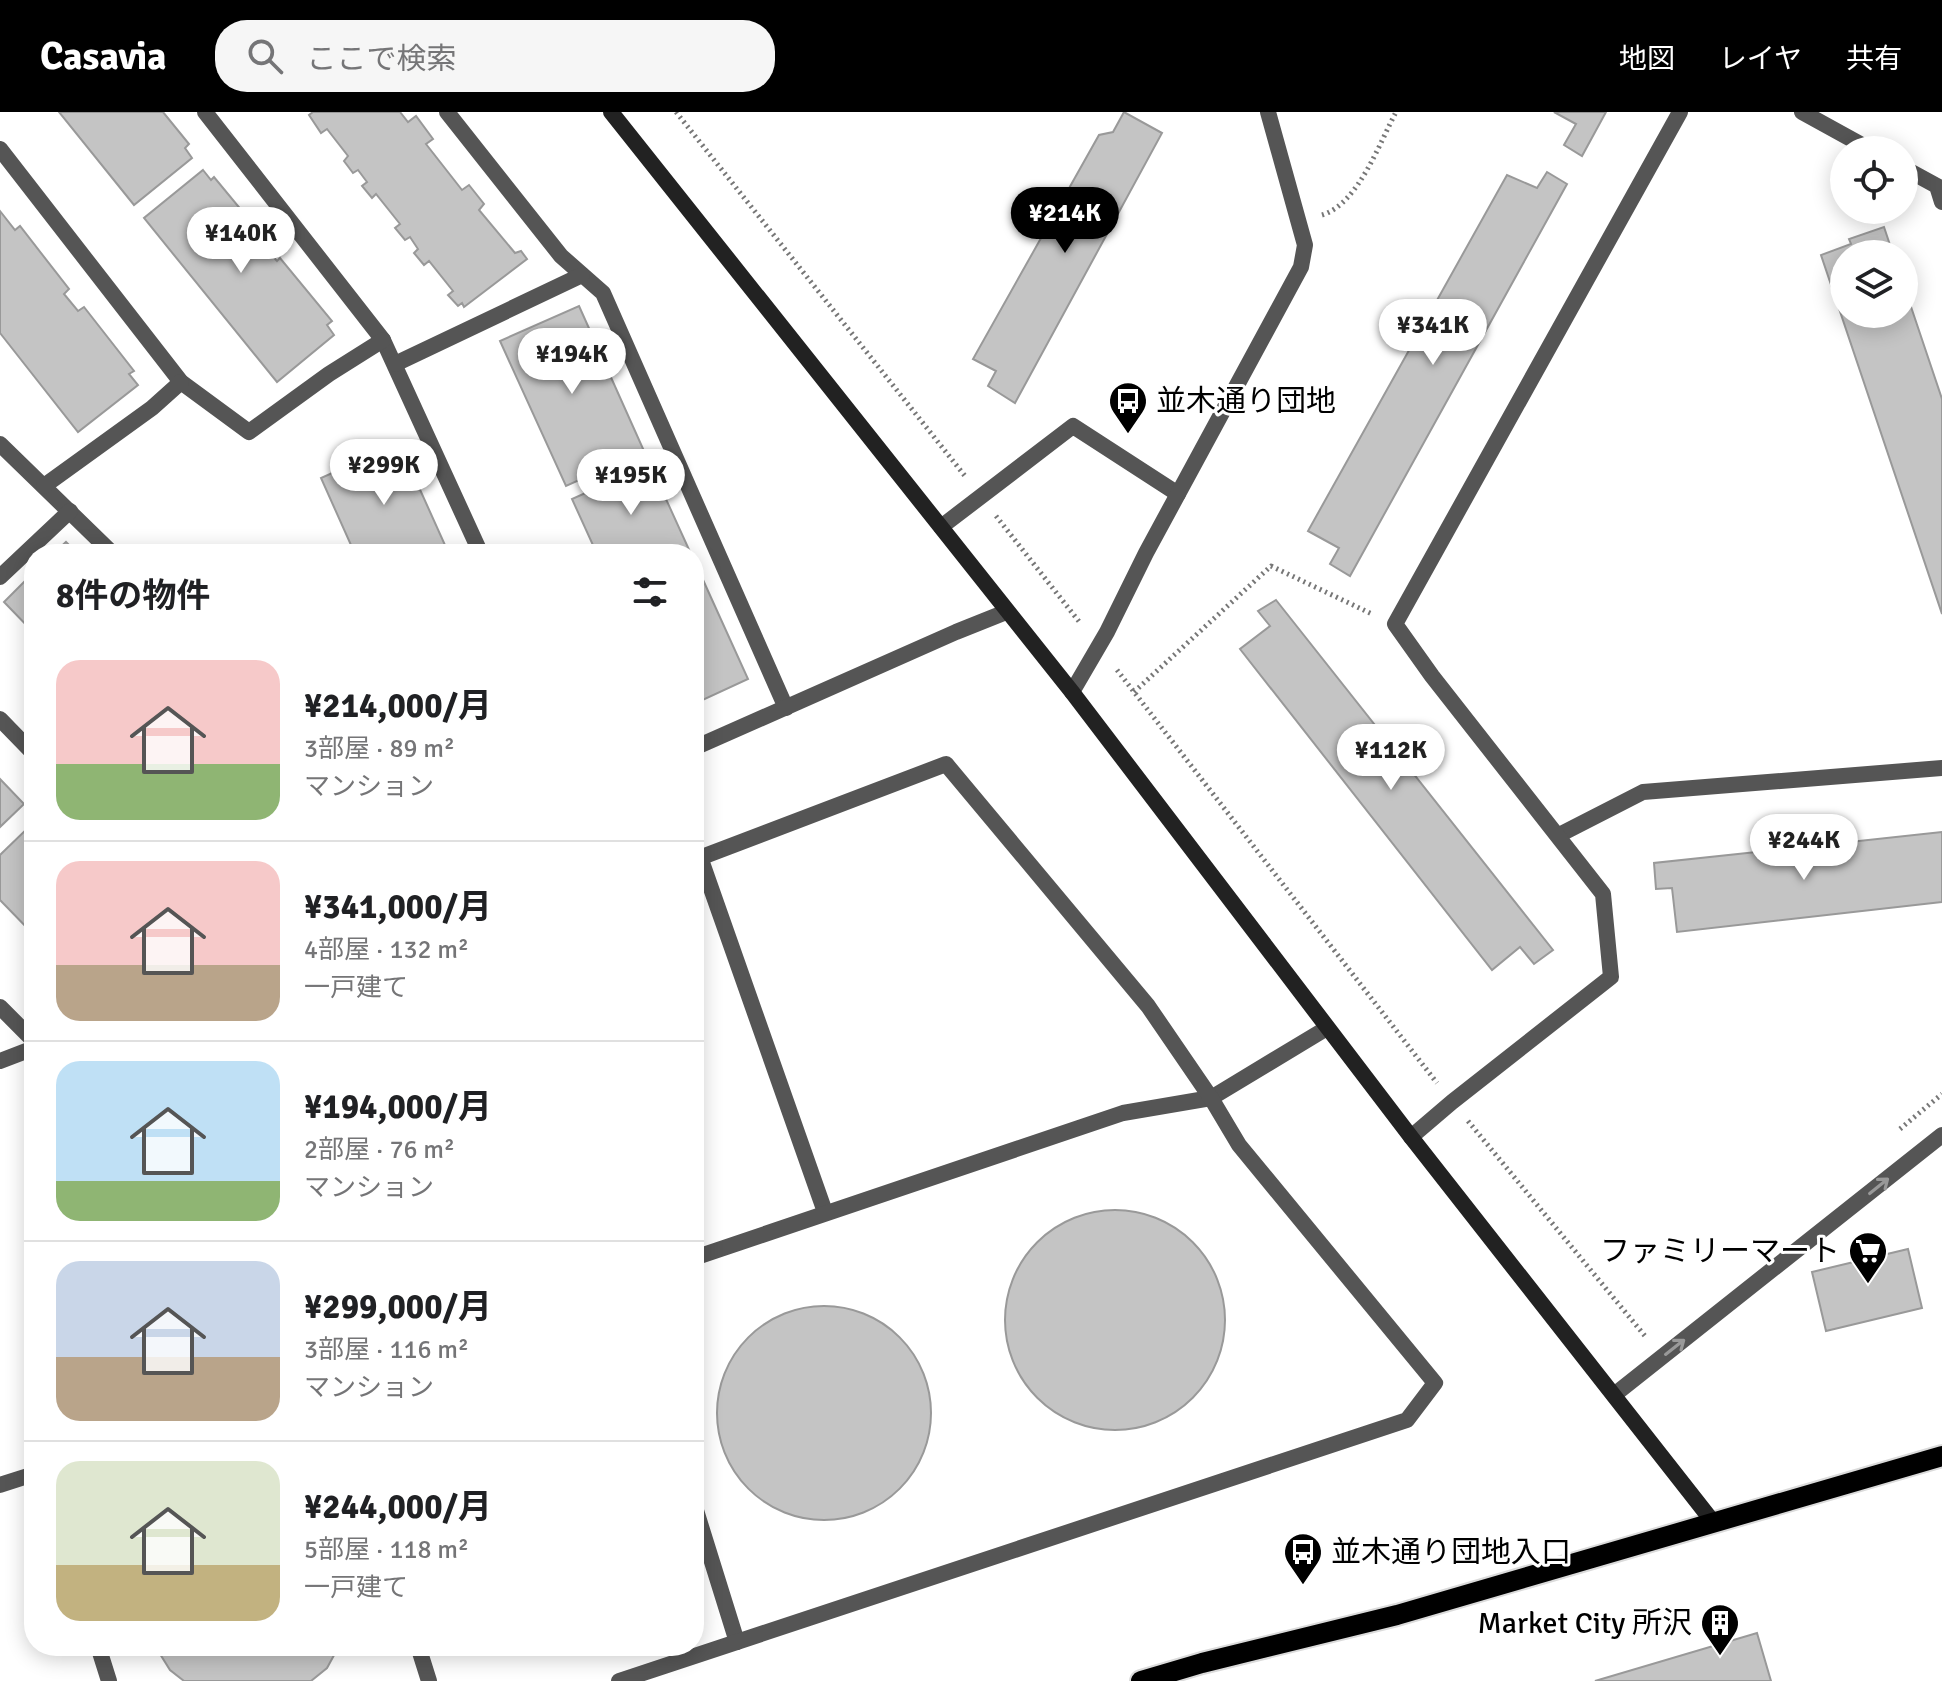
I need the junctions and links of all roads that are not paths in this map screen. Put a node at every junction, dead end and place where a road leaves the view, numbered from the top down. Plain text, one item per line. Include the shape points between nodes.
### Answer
1 (205, 112) edge
2 (447, 112) edge
3 (611, 112) edge
4 (1268, 112) edge
5 (1680, 112) edge
6 (1802, 112) edge
7 (1846, 136) edge
8 (0, 149) edge
9 (1918, 176) edge
10 (1942, 202) edge
11 (582, 275) junction
12 (383, 340) junction
13 (395, 364) junction
14 (181, 382) junction
15 (0, 444) edge
16 (44, 486) junction
17 (1178, 494) junction
18 (70, 511) junction
19 (941, 527) junction
20 (35, 544) edge
21 (103, 544) edge
22 (476, 544) edge
23 (24, 554) edge
24 (0, 577) edge
25 (1006, 612) junction
26 (1072, 692) junction
27 (786, 708) junction
28 (0, 719) edge
29 (24, 744) edge
30 (704, 744) edge
31 (1942, 768) edge
32 (1559, 835) junction
33 (704, 856) edge
34 (704, 878) edge
35 (0, 1007) edge
36 (1327, 1028) junction
37 (24, 1031) edge
38 (24, 1052) edge
39 (0, 1061) edge
40 (1211, 1098) junction
41 (1942, 1135) edge
42 (1411, 1137) junction
43 (825, 1212) junction
44 (704, 1254) edge
45 (1614, 1395) junction
46 (1942, 1456) edge
47 (24, 1477) edge
48 (0, 1485) edge
49 (1713, 1522) junction
50 (704, 1536) edge
51 (737, 1642) junction
52 (704, 1653) edge
53 (101, 1656) edge
54 (421, 1656) edge
55 (695, 1656) edge
56 (109, 1681) edge
57 (429, 1681) edge
58 (619, 1681) edge
59 (1141, 1681) edge

1 - 12 street
2 - 11 street via 561,256
3 - 19 street
4 - 17 street via 1305,245 1301,267
5 - 32 street via 1395,624
6 - 7 street
8 - 14 street
9 - 10 street via 1937,186
11 - 13 street
11 - 27 street via 603,293
12 - 13 street
12 - 14 street via 249,432
13 - 22 street
14 - 16 street
15 - 16 street
16 - 18 street
17 - 19 street via 1073,426
17 - 26 street
18 - 20 street
18 - 21 street
19 - 25 street
23 - 24 street
25 - 26 street
25 - 27 street
26 - 36 street
27 - 30 street
28 - 29 street
31 - 32 street via 1643,792
32 - 42 street via 1603,894 1611,977
33 - 40 street via 946,764 1148,1006
34 - 43 street
35 - 37 street
36 - 40 street
36 - 42 street
38 - 39 street
40 - 43 street via 1123,1113
40 - 51 street via 1239,1145 1435,1383 1407,1420
45 -> 41 street
42 - 45 street
43 - 44 street
45 - 49 street
46 - 49 main road
47 - 48 street
49 - 59 main road via 1397,1615
50 - 51 street
51 - 52 street
53 - 56 street
54 - 57 street
55 - 58 street

